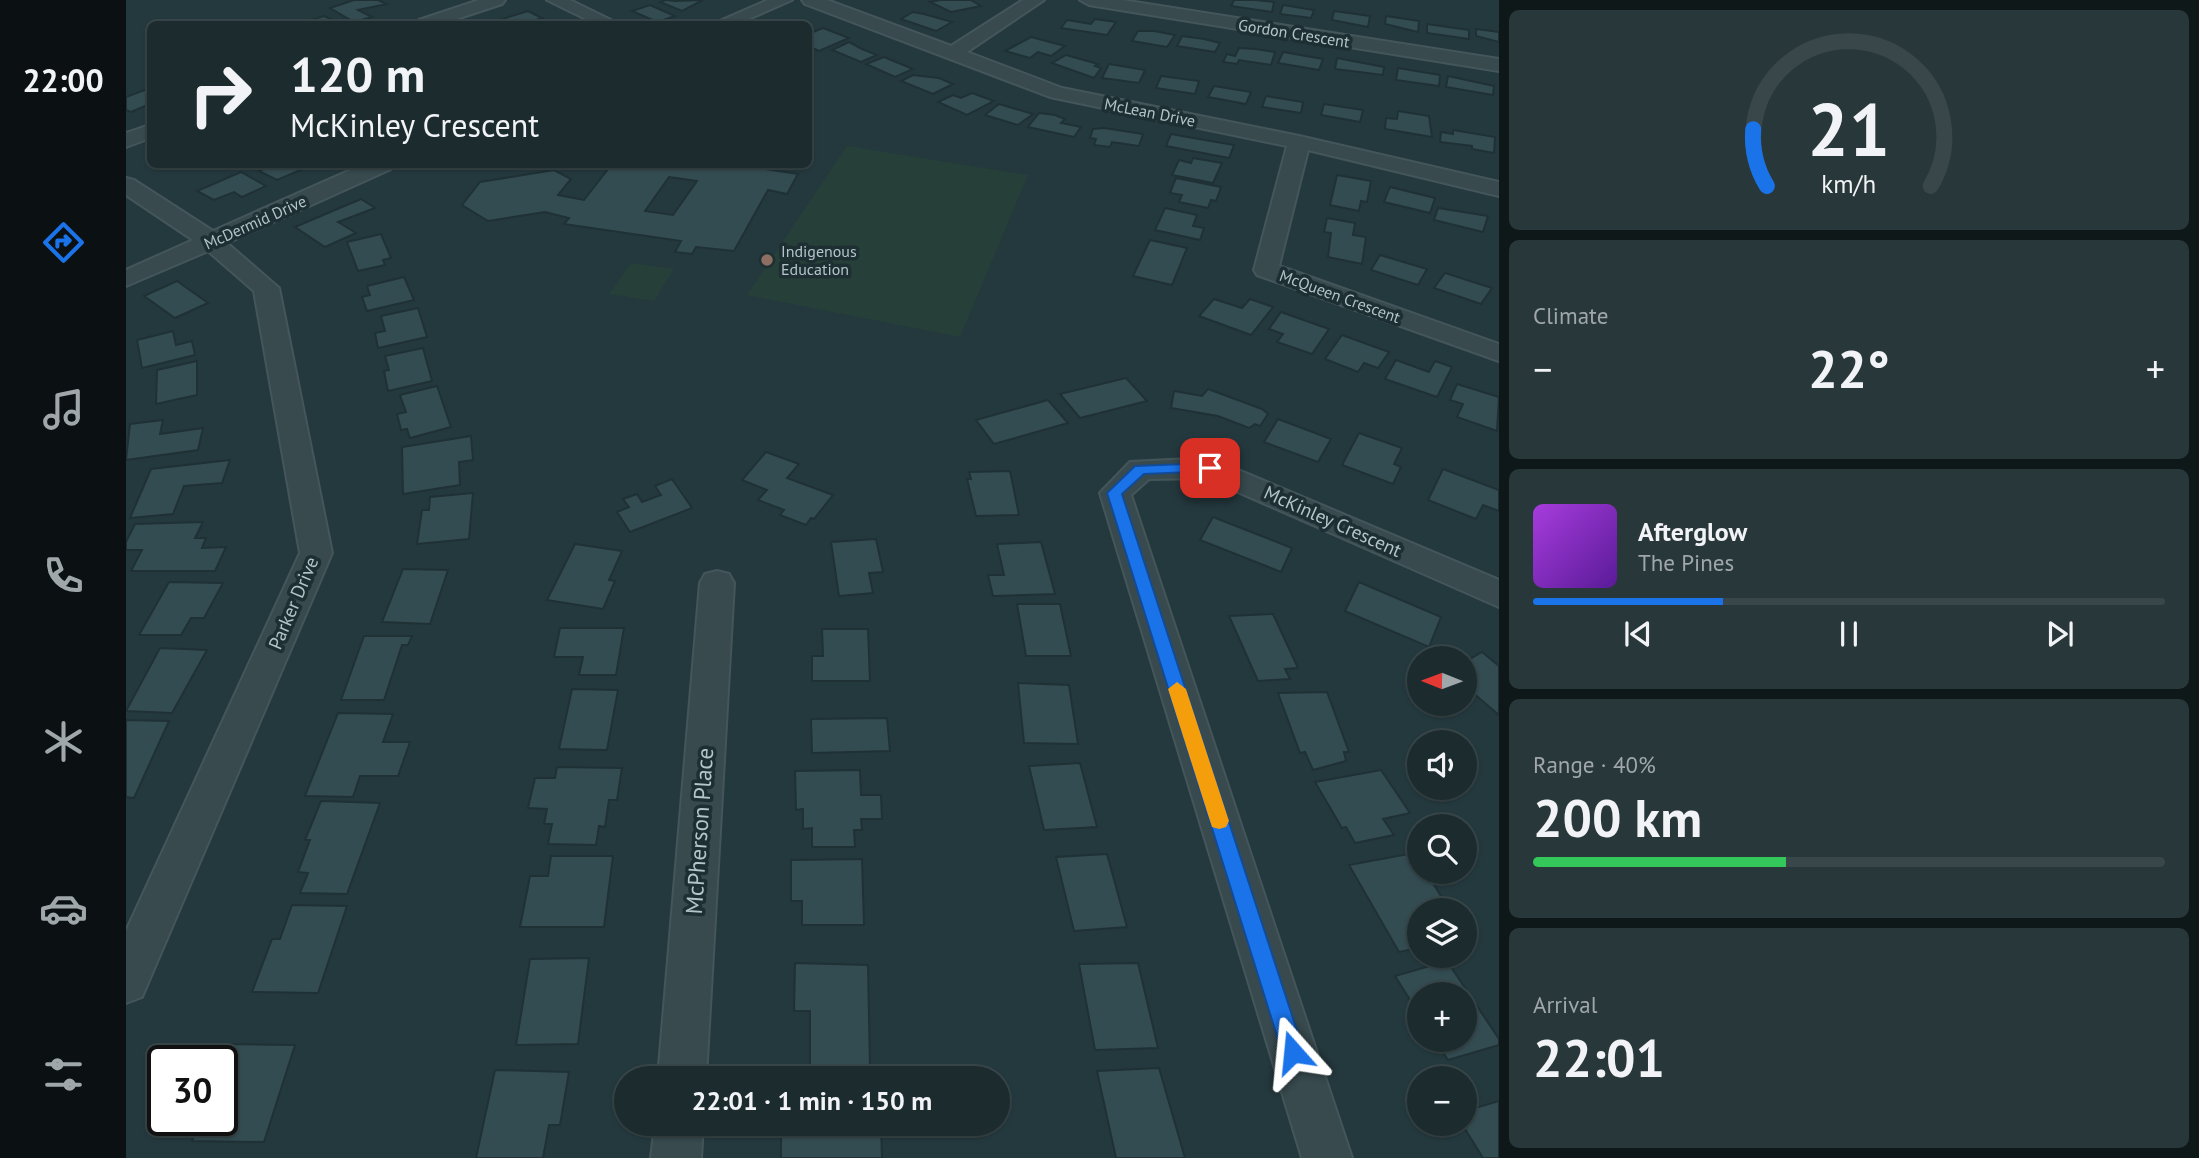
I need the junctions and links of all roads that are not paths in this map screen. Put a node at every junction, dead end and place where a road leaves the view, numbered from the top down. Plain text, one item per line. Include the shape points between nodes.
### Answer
1 (496, 0) edge
2 (556, 0) edge
3 (783, 0) edge
4 (811, 0) edge
5 (1035, 0) edge
6 (1089, 0) edge
7 (434, 21) edge
8 (603, 21) edge
9 (730, 21) edge
10 (952, 54) junction
11 (1499, 65) edge
12 (147, 132) edge
13 (126, 141) edge
14 (1299, 142) junction
15 (374, 168) edge
16 (126, 185) edge
17 (1499, 189) edge
18 (211, 241) junction
19 (126, 279) edge
20 (1499, 353) edge
21 (716, 583) dead end
22 (1499, 594) edge
23 (126, 981) edge
24 (683, 1066) edge
25 (678, 1136) edge
26 (676, 1158) edge
27 (1327, 1158) edge

1 - 7 street
2 - 8 street
3 - 9 street
4 - 10 street, McLean Drive
5 - 10 street
6 - 11 street, Gordon Crescent
10 - 14 street, McLean Drive via 1057,93
12 - 13 street
14 - 17 street, McLean Drive
14 - 20 street, McQueen Crescent via 1266,270
15 - 18 street, McDermid Drive
16 - 18 street, Parker Drive
18 - 19 street, McDermid Drive
18 - 23 street, Parker Drive via 266,288 316,553
21 - 24 street, McPherson Place
22 - 27 street, McKinley Crescent via 1210,468 1140,469 1115,493
25 - 26 street

